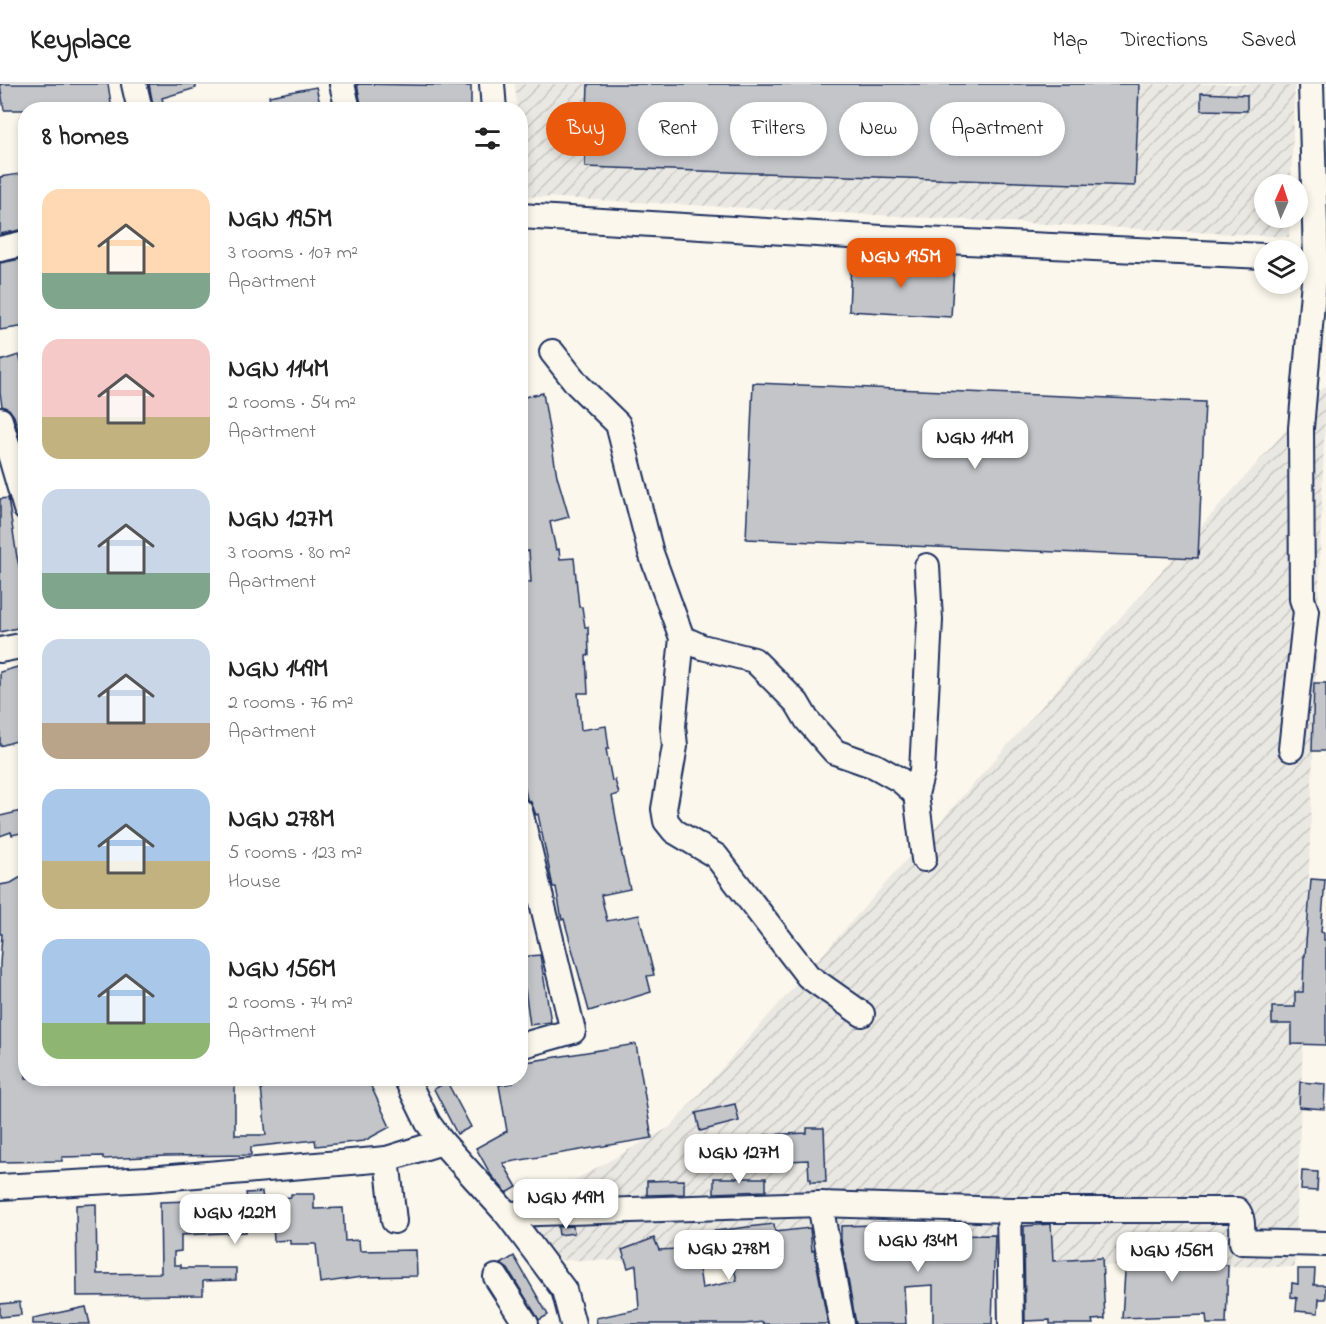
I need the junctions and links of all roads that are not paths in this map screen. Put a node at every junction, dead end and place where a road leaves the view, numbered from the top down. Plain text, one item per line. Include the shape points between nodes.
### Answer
1 (134, 84) edge
2 (342, 84) edge
3 (492, 84) edge
4 (1311, 84) edge
5 (138, 102) edge
6 (346, 102) edge
7 (493, 102) edge
8 (528, 216) edge
9 (18, 245) edge
10 (0, 249) edge
11 (1254, 256) edge
12 (1313, 258) edge
13 (552, 352) dead end
14 (0, 420) edge
15 (18, 482) edge
16 (927, 566) dead end
17 (682, 638) junction
18 (18, 647) edge
19 (0, 650) edge
20 (1291, 749) dead end
21 (916, 794) junction
22 (528, 844) edge
23 (924, 860) dead end
24 (862, 1014) dead end
25 (528, 1044) edge
26 (410, 1086) edge
27 (442, 1142) junction
28 (387, 1159) junction
29 (0, 1187) edge
30 (820, 1204) junction
31 (1009, 1210) junction
32 (507, 1214) junction
33 (394, 1221) dead end
34 (1326, 1244) edge
35 (496, 1278) dead end
36 (526, 1324) edge
37 (573, 1324) edge
38 (842, 1324) edge
39 (1011, 1324) edge

1 - 5 street
2 - 6 street
3 - 7 street
4 - 12 street
8 - 11 street
9 - 10 street
12 - 20 street via 1301,428 1302,599 1306,611
13 - 17 street via 618,424 651,553
14 - 15 street
16 - 21 street via 930,620 922,771
17 - 21 street via 754,660 796,703 835,752 875,766
17 - 24 street via 673,726 675,746 664,809 666,821 674,831 716,856 808,976
18 - 19 street
21 - 23 street
22 - 25 street via 573,1031
26 - 27 street
27 - 28 street
27 - 32 street
28 - 29 street
28 - 33 street
30 - 31 street
30 - 32 street
30 - 38 street
31 - 34 street via 1237,1210 1242,1219 1242,1242
31 - 39 street
32 - 37 street via 564,1290
35 - 36 street

